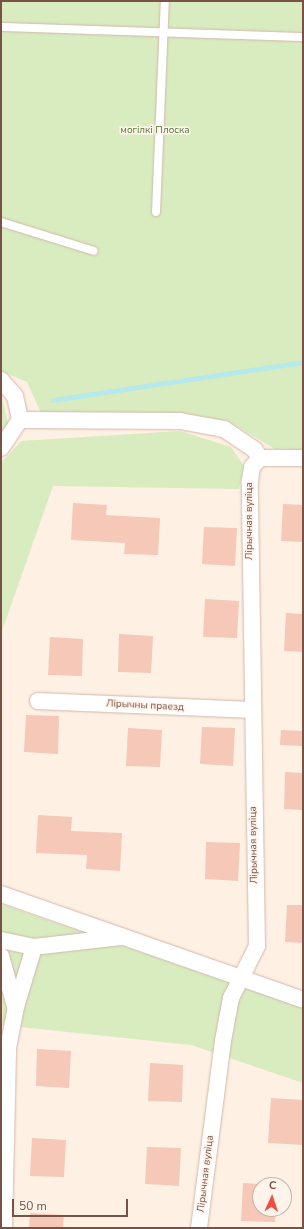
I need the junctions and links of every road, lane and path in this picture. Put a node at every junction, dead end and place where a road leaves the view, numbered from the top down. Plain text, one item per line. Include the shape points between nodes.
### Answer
1 (165, 1) edge
2 (1, 27) edge
3 (164, 32) junction
4 (303, 37) edge
5 (156, 212) dead end
6 (1, 222) edge
7 (94, 252) dead end
8 (1, 380) edge
9 (20, 420) junction
10 (1, 448) edge
11 (260, 458) junction
12 (303, 458) edge
13 (38, 701) dead end
14 (252, 710) junction
15 (1, 894) edge
16 (121, 937) junction
17 (1, 940) edge
18 (34, 947) junction
19 (1, 956) edge
20 (240, 978) junction
21 (303, 1000) edge
22 (16, 1007) junction
23 (4, 1228) edge
24 (199, 1228) edge

1 - 3 lane
2 - 3 lane
3 - 4 lane
3 - 5 lane
6 - 7 lane
8 - 9 street via 15,396
9 - 10 street
9 - 11 street via 180,421 224,429 254,449
11 - 12 street
11 - 14 street, Лірычная вуліца via 252,467 250,481
13 - 14 street, Лірычны праезд
14 - 20 street, Лірычная вуліца via 257,946
15 - 16 street
16 - 18 street
16 - 20 street
17 - 18 street
18 - 22 street
19 - 22 street
20 - 21 street
20 - 24 street, Лірычная вуліца via 231,998 223,1041
22 - 23 street via 8,1048

